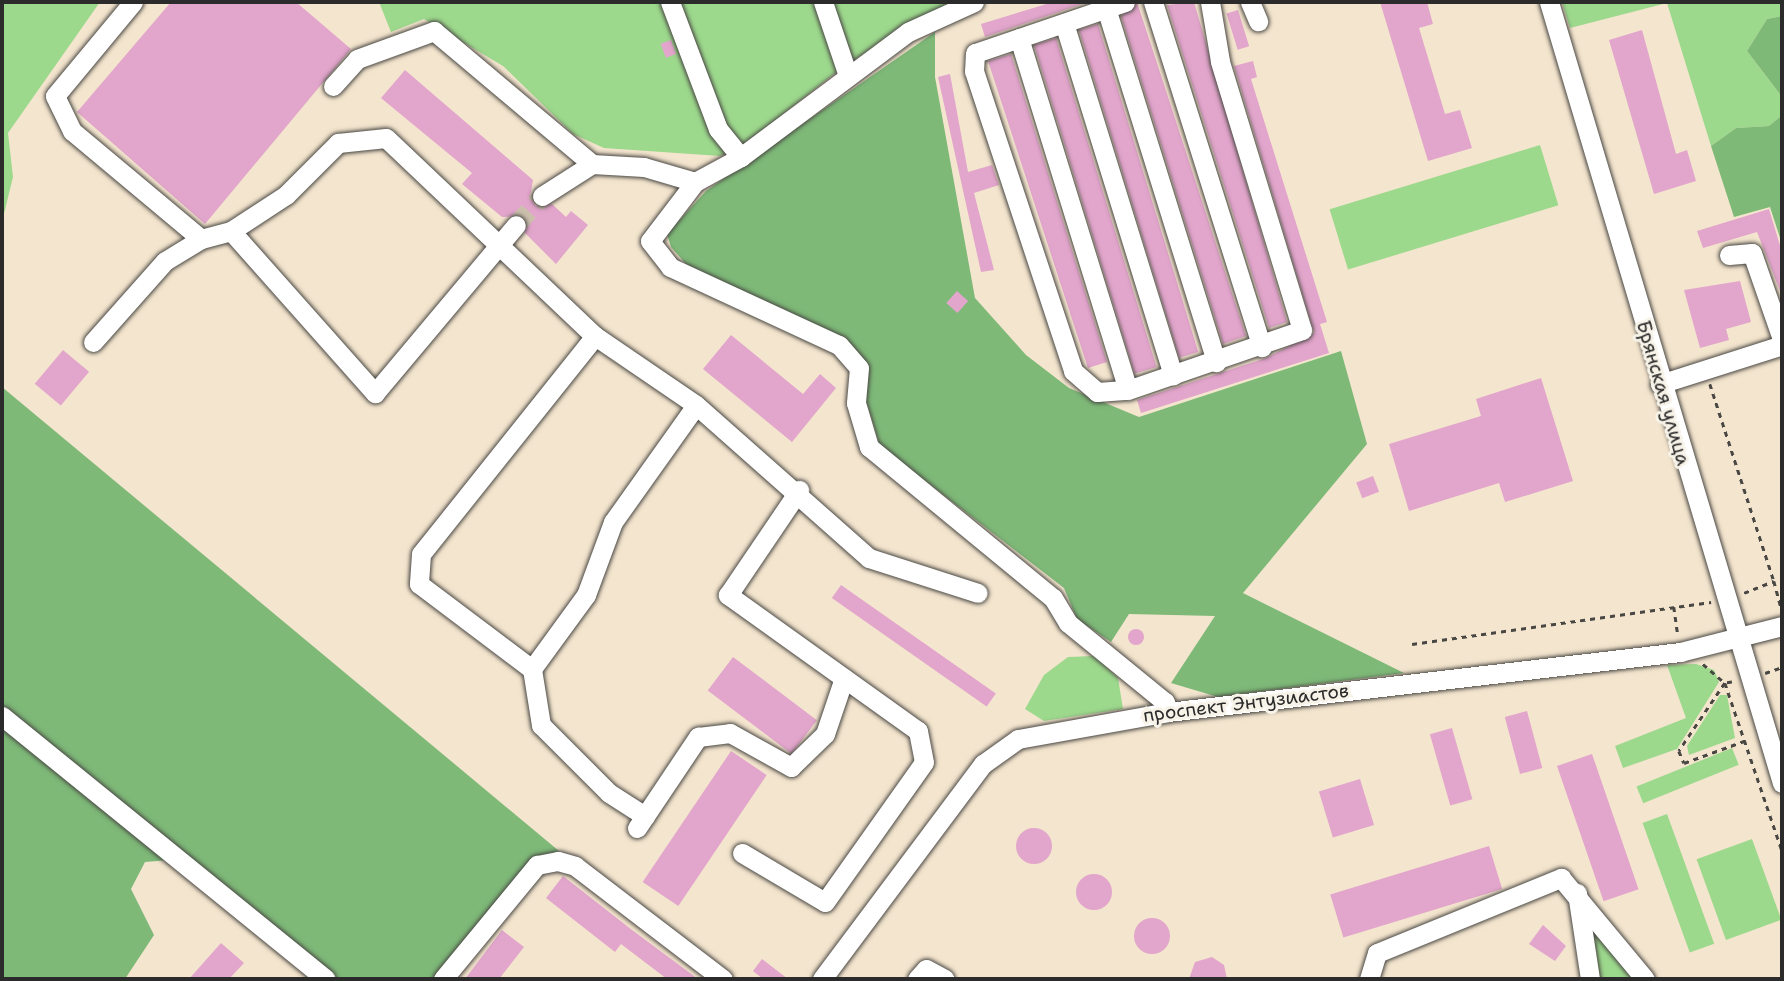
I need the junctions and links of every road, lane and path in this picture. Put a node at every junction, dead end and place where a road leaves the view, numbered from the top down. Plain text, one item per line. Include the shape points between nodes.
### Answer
1 (133, 2) edge
2 (670, 2) edge
3 (823, 2) edge
4 (974, 2) edge
5 (1125, 2) edge
6 (1153, 2) edge
7 (1210, 2) edge
8 (1250, 2) edge
9 (1549, 2) edge
10 (1106, 8) junction
11 (1258, 22) dead end
12 (1065, 23) junction
13 (1020, 38) junction
14 (846, 73) junction
15 (332, 86) dead end
16 (741, 157) junction
17 (592, 164) junction
18 (695, 181) junction
19 (542, 197) tunnel mouth
20 (516, 225) tunnel mouth
21 (231, 231) junction
22 (201, 239) junction
23 (498, 246) junction
24 (1729, 255) dead end
25 (595, 336) junction
26 (1782, 339) edge
27 (93, 342) dead end
28 (1782, 345) edge
29 (1262, 347) junction
30 (1216, 362) junction
31 (1705, 373) junction
32 (1173, 376) junction
33 (1660, 384) junction
34 (1128, 390) junction
35 (696, 405) junction
36 (799, 490) junction
37 (1774, 581) junction
38 (978, 593) dead end
39 (1726, 600) junction
40 (1674, 607) junction
41 (1782, 613) edge
42 (1782, 626) edge
43 (1738, 638) junction
44 (1412, 644) dead end
45 (1680, 652) junction
46 (532, 669) junction
47 (844, 678) junction
48 (1168, 712) junction
49 (2, 716) edge
50 (1744, 741) dead end
51 (1782, 783) edge
52 (742, 853) dead end
53 (1577, 892) junction
54 (326, 979) edge
55 (443, 979) edge
56 (723, 979) edge
57 (822, 979) edge
58 (917, 979) edge
59 (945, 979) edge
60 (1368, 979) edge
61 (1590, 979) edge
62 (1645, 979) edge

1 - 22 street via 55,96 72,131
2 - 16 street via 718,129
3 - 14 street
4 - 14 street via 908,32
5 - 10 street
6 - 29 street
7 - 29 street via 1220,61 1302,320 1296,336
8 - 11 street
9 - 33 street, Брянская улица
10 - 12 street
10 - 30 street
12 - 13 street
12 - 32 street
13 - 34 street
13 - 34 street via 975,53 974,71 1073,371 1097,392
14 - 16 street
15 - 17 street via 357,59 434,31
16 - 18 street
17 - 18 street via 643,167
17 - 19 street
18 - 48 street via 650,242 670,267 839,345 859,368 856,403 869,447 1053,598 1068,623 1165,702
20 - 23 street
21 - 22 street
21 - 23 street via 286,195 338,143 386,138
21 - 23 street via 375,393
22 - 27 street via 165,261
23 - 25 street
24 - 26 street via 1752,253
25 - 35 street
25 - 46 street via 421,554 419,584
28 - 31 street
29 - 30 street
30 - 32 street
31 - 33 street
31 - 37 path
32 - 34 street
33 - 39 street, Брянская улица
35 - 36 street
35 - 46 street via 613,522 586,595
36 - 38 street via 870,558
36 - 47 street via 728,595
37 - 39 path
37 - 41 path
39 - 40 path
39 - 43 street, Брянская улица
40 - 44 path
40 - 45 path
42 - 43 street, проспект Энтузиастов
43 - 45 street, проспект Энтузиастов
43 - 51 street, Брянская улица
45 - 48 street, проспект Энтузиастов
45 - 50 path via 1682,662 1714,667 1725,683 1679,751 1684,763
46 - 47 street via 541,725 641,822 698,737 730,733 791,767 825,734
47 - 52 street via 918,732 923,762 825,902
48 - 57 street, проспект Энтузиастов via 1044,730 997,752
49 - 54 street
53 - 60 street via 1561,878 1537,885 1377,953
53 - 61 street
53 - 62 street
55 - 56 street via 537,865 558,861 575,866
58 - 59 street via 926,969

